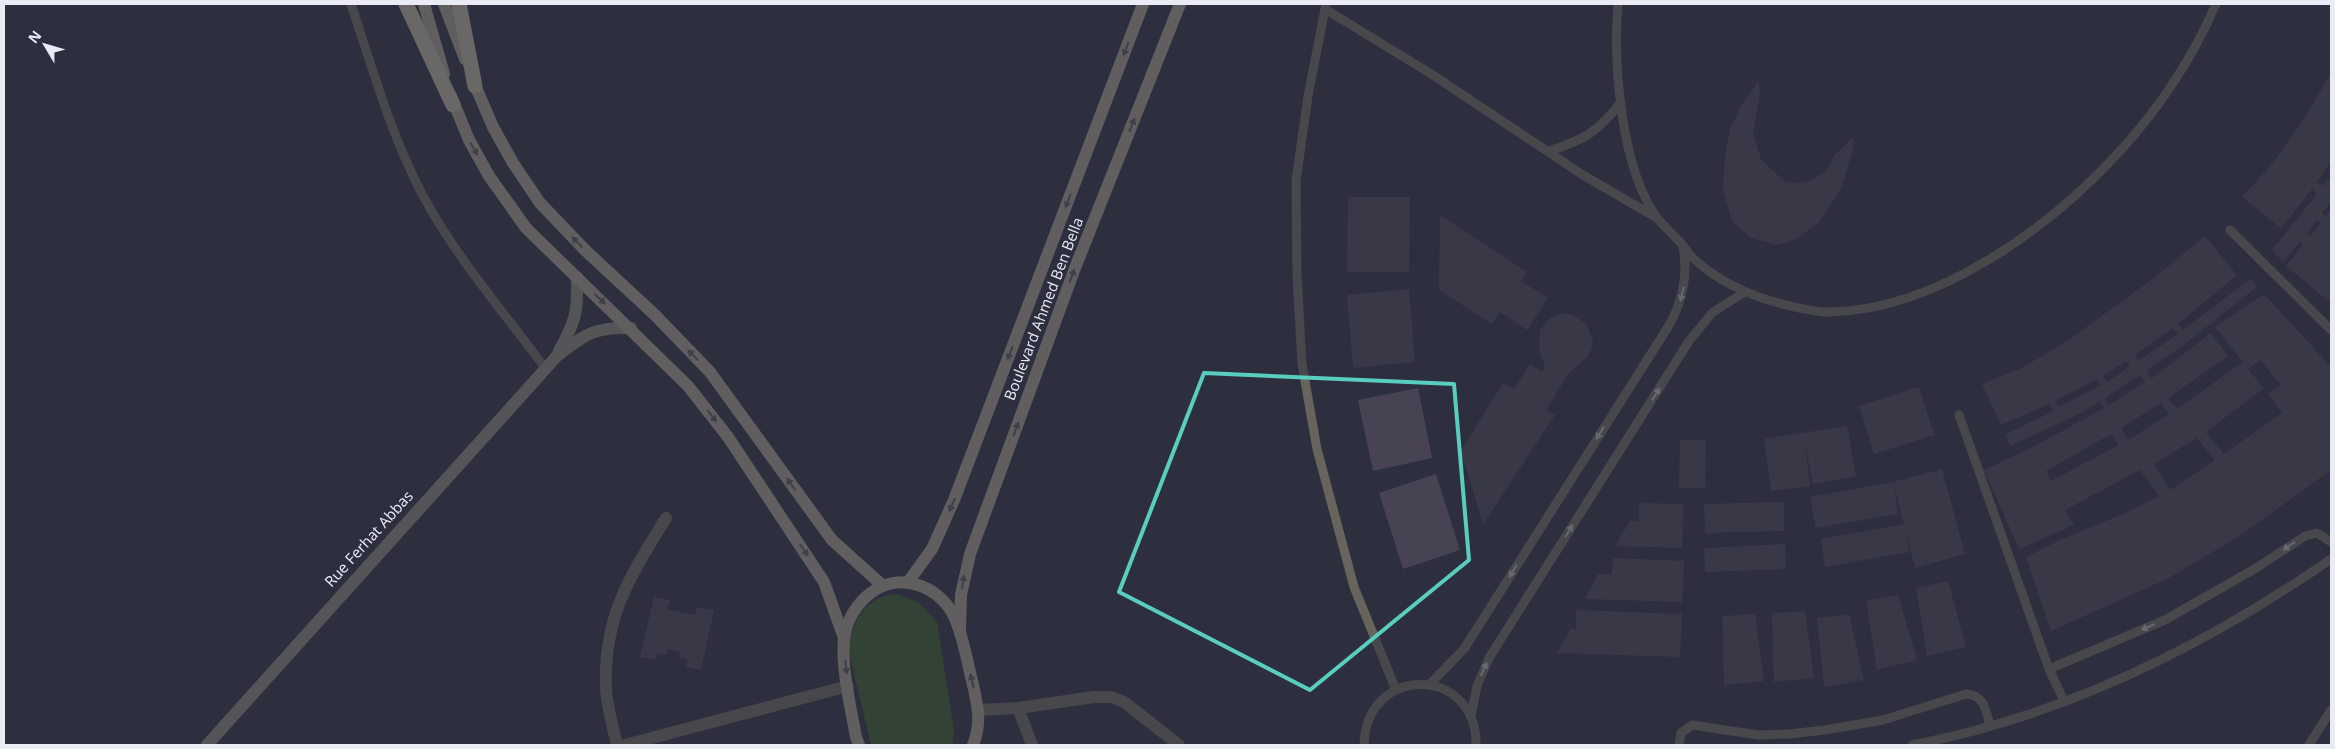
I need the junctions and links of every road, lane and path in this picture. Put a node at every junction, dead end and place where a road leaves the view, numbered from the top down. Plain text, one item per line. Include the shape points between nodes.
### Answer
1 (351, 4) edge
2 (406, 4) edge
3 (424, 4) edge
4 (444, 4) edge
5 (459, 4) edge
6 (1144, 4) edge
7 (1180, 4) edge
8 (1618, 4) edge
9 (2216, 4) edge
10 (1325, 6) edge
11 (475, 86) junction
12 (1621, 102) junction
13 (453, 105) junction
14 (1549, 151) junction
15 (1657, 218) junction
16 (2230, 230) dead end
17 (1683, 245) junction
18 (577, 278) junction
19 (1745, 292) junction
20 (631, 328) junction
21 (2331, 330) edge
22 (556, 356) junction
23 (545, 368) junction
24 (1960, 415) dead end
25 (666, 518) dead end
26 (2331, 542) edge
27 (2331, 559) edge
28 (908, 582) junction
29 (882, 585) junction
30 (960, 630) junction
31 (844, 638) junction
32 (2049, 669) junction
33 (1429, 685) junction
34 (848, 686) junction
35 (1396, 690) junction
36 (2064, 701) junction
37 (1018, 708) junction
38 (979, 710) junction
39 (2331, 710) edge
40 (1471, 716) junction
41 (1990, 726) junction
42 (979, 732) junction
43 (206, 745) edge
44 (617, 745) edge
45 (625, 745) edge
46 (859, 745) edge
47 (973, 745) edge
48 (985, 745) edge
49 (1032, 745) edge
50 (1179, 745) edge
51 (1364, 745) edge
52 (1476, 745) edge
53 (1679, 745) edge
54 (1912, 745) edge
55 (2309, 745) edge

1 - 23 lane via 395,135 422,193 456,247
2 - 13 highway
3 - 13 main road
4 - 11 main road
5 - 11 highway
6 -> 28 main road, Boulevard Ahmed Ben Bella via 954,500 932,549
30 -> 7 main road, Boulevard Ahmed Ben Bella via 961,595 970,554 1075,268
8 - 12 lane via 1616,43
9 - 19 lane via 2196,45 2164,96 2122,149 2047,219 1989,259 1923,292 1852,310 1808,310
10 - 14 lane
10 - 35 lane via 1296,181 1302,364 1317,449 1349,570
29 -> 11 main road via 832,540 710,372 540,203 513,163
12 - 14 lane via 1597,130 1574,143
12 - 15 lane via 1634,165 1642,190
13 -> 18 main road via 489,176 526,228
14 - 15 lane via 1596,184
15 - 17 lane
16 - 21 lane
17 - 19 lane via 1693,258
17 -> 33 lane via 1685,282 1674,317 1464,649
18 -> 20 main road
18 - 22 street, Rue Ferhat Abbas via 575,321
40 -> 19 lane via 1477,686 1493,652 1689,341 1713,312
20 - 22 street, Rue Ferhat Abbas via 591,332
20 -> 31 main road via 688,386 728,437 824,582
22 - 23 street, Rue Ferhat Abbas
23 - 43 street, Rue Ferhat Abbas
24 - 32 lane
25 - 44 street via 631,575 615,615 607,652 606,690
26 -> 32 lane via 2317,533 2305,536 2165,620
27 - 36 lane via 2208,636 2115,682
28 - 29 main road
28 - 30 main road via 943,600
29 - 31 main road via 858,604 849,619
38 -> 30 main road
31 -> 34 main road
32 - 36 lane
33 - 35 lane
33 - 40 lane via 1449,692
34 - 45 street
34 - 46 main road
35 - 51 lane via 1372,712
36 - 41 lane
37 - 38 street
37 - 49 street
37 - 50 street via 1111,697 1124,702
38 - 42 main road
39 - 55 lane
40 - 52 lane
41 - 53 lane via 1983,701 1978,696 1966,694 1883,720 1825,730 1758,735 1692,725 1681,733
41 - 54 lane
42 - 47 main road
42 - 48 main road

